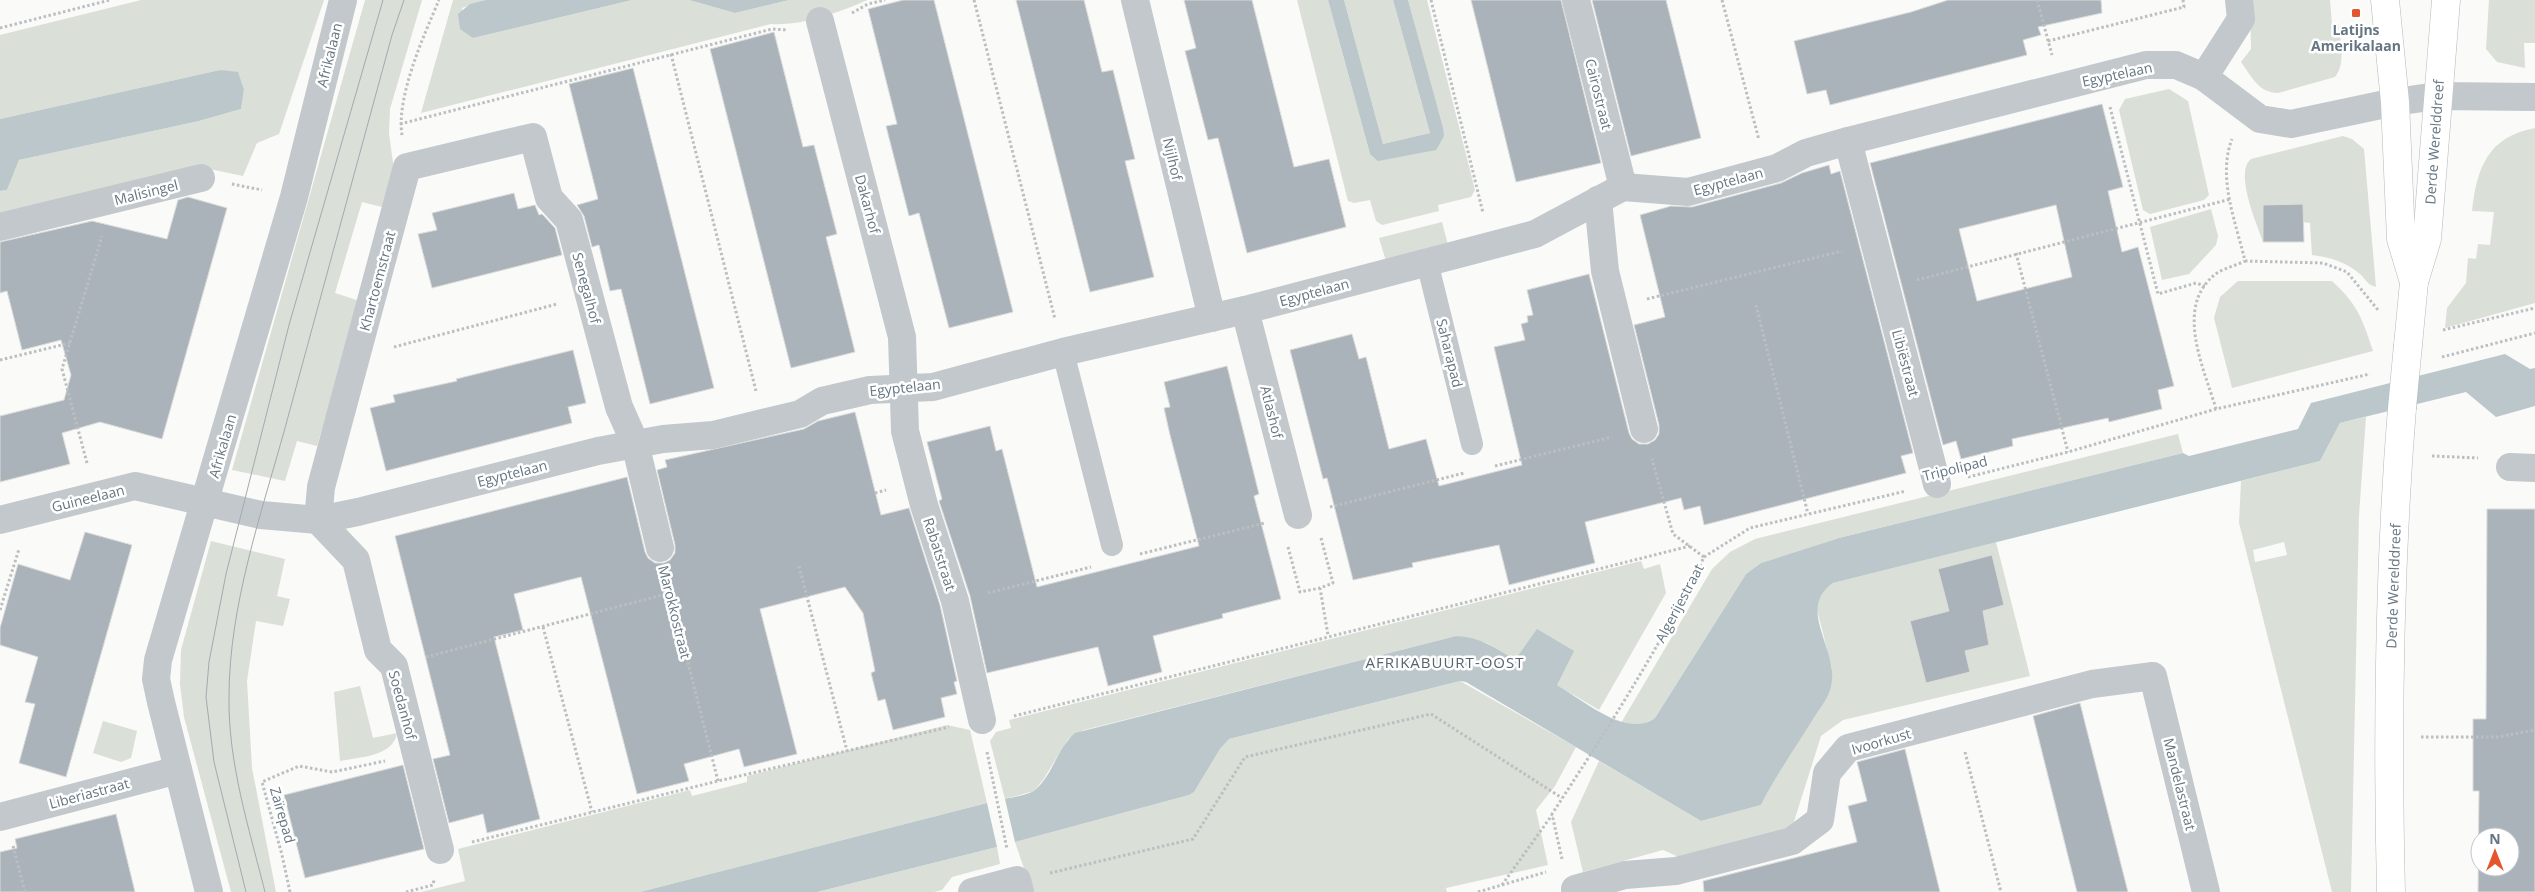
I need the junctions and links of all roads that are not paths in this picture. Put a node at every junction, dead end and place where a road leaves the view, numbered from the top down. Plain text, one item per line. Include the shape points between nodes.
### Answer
1 (343, 0) edge
2 (1135, 0) edge
3 (1576, 0) edge
4 (2238, 0) edge
5 (2385, 0) edge
6 (2446, 0) edge
7 (820, 21) road end
8 (2204, 78) junction
9 (2437, 96) junction
10 (2535, 97) edge
11 (2395, 102) junction
12 (1848, 141) junction
13 (407, 167) joint
14 (202, 178) road end
15 (1623, 187) junction
16 (1598, 200) junction
17 (0, 227) edge
18 (1427, 262) junction
19 (2414, 282) junction
20 (1245, 310) junction
21 (1212, 318) junction
22 (1063, 352) junction
23 (904, 388) junction
24 (1644, 429) road end
25 (635, 443) junction
26 (1472, 444) dead end
27 (1937, 484) road end
28 (206, 502) junction
29 (10, 517) edge
30 (318, 520) junction
31 (1300, 525) road end
32 (1112, 545) dead end
33 (660, 548) road end
34 (2153, 676) joint
35 (982, 720) road end
36 (178, 770) junction
37 (0, 817) edge
38 (440, 850) road end
39 (1572, 883) edge
40 (1019, 886) edge
41 (209, 892) edge
42 (972, 892) edge
43 (2206, 892) edge
44 (2391, 892) edge

1 - 28 street, Afrikalaan via 294,197
2 - 21 street, Nijlhof
3 - 15 street, Cairostraat
4 - 8 street via 2241,19
5 - 11 street, Derde Werelddreef
6 - 9 street, Derde Werelddreef
7 - 23 street, Dakarhof via 902,336
8 - 11 street, Egyptelaan via 2260,119 2291,124
8 - 12 street, Egyptelaan via 2176,65 2146,65
9 - 10 street, Egyptelaan
9 - 11 street, Egyptelaan
9 - 19 street, Derde Werelddreef via 2427,239
11 - 19 street, Derde Werelddreef via 2401,239
12 - 15 street, Egyptelaan via 1806,153 1767,171 1688,192
12 - 27 street, Libiëstraat
13 - 25 street, Senegalhof via 534,137 549,198 569,220 619,407
13 - 30 street, Khartoemstraat via 321,487
14 - 17 street, Malisingel
15 - 16 street, Egyptelaan
16 - 18 street, Egyptelaan via 1535,234
16 - 24 street via 1605,270
18 - 20 street, Egyptelaan
18 - 26 lane, Saharapad
19 - 44 street, Derde Werelddreef, bridge via 2392,560
20 - 21 street, Egyptelaan
20 - 31 street, Atlashof
21 - 22 street, Egyptelaan
22 - 23 street, Egyptelaan via 933,387
22 - 32 lane
23 - 25 street, Egyptelaan via 870,390 822,401 800,414 713,436
23 - 35 street, Rabatstraat via 905,431 955,601
25 - 30 street, Egyptelaan
25 - 33 street, Marokkostraat
28 - 29 street, Guineelaan via 136,486
28 - 30 street, Egyptelaan via 262,515
28 - 36 street, Afrikalaan via 158,660 156,679
30 - 38 street, Soedanhof via 356,560 378,650 394,666
34 - 39 street, Ivoorkust via 2092,684 1848,748 1827,773 1820,820 1792,841 1676,870
34 - 43 street, Mandelastraat
36 - 37 street, Liberiastraat
36 - 41 street, Afrikalaan
40 - 42 street

